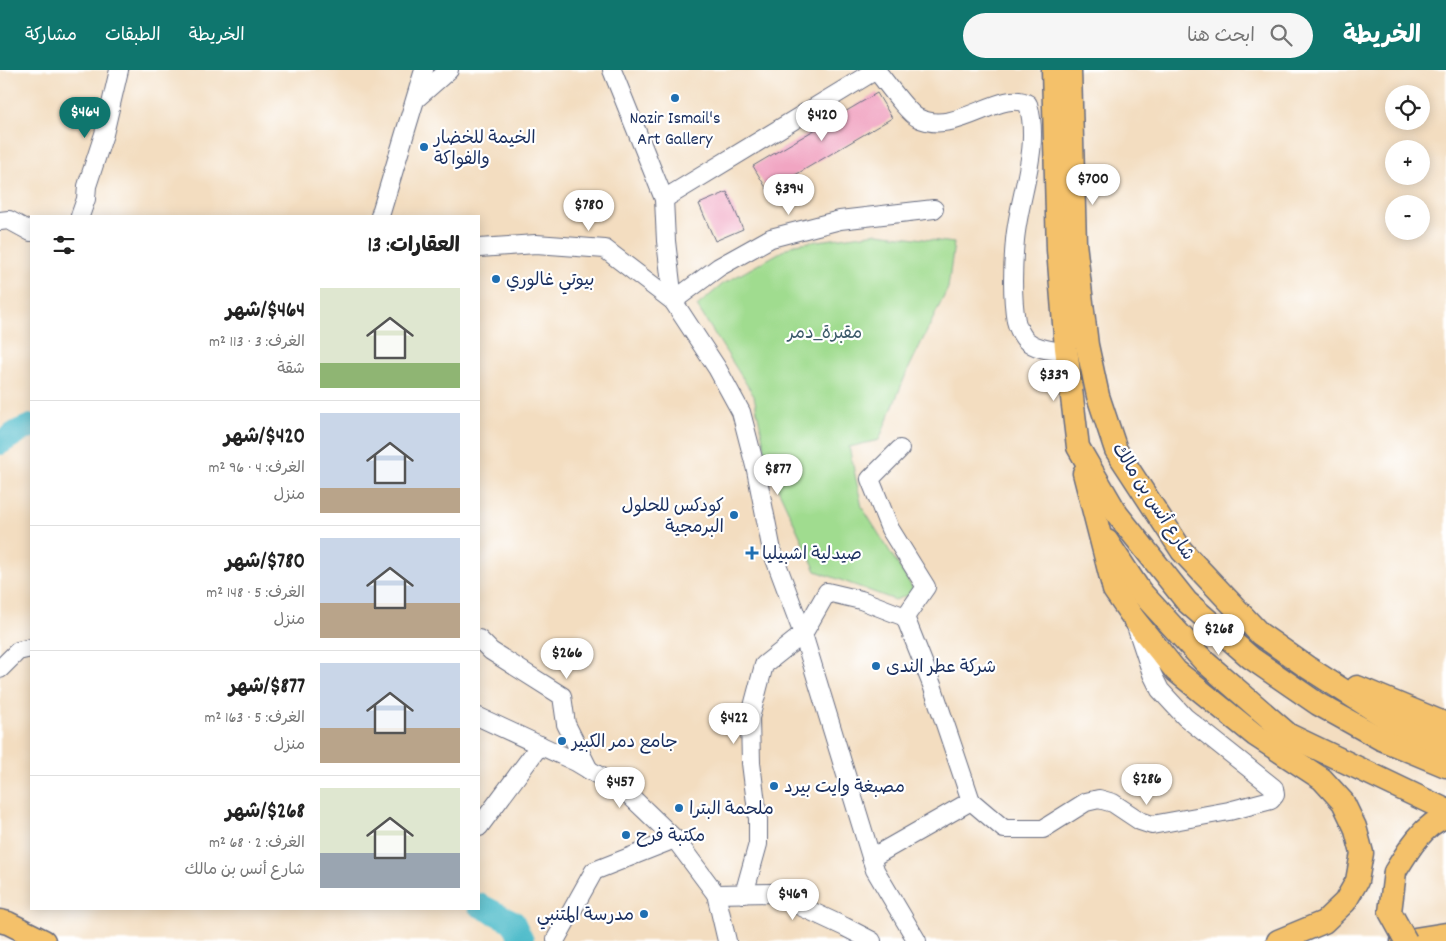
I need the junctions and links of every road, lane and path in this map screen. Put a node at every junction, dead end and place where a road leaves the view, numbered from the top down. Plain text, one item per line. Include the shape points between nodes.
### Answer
1 (119, 70) edge
2 (424, 70) edge
3 (448, 70) edge
4 (612, 70) edge
5 (1053, 70) edge
6 (1070, 70) edge
7 (416, 100) junction
8 (664, 199) junction
9 (934, 209) dead end
10 (80, 215) edge
11 (380, 215) edge
12 (0, 221) edge
13 (30, 231) edge
14 (480, 248) edge
15 (673, 300) junction
16 (1073, 348) junction
17 (1078, 447) junction
18 (900, 449) dead end
19 (1098, 528) junction
20 (905, 617) junction
21 (1134, 618) junction
22 (803, 634) junction
23 (480, 641) edge
24 (30, 648) edge
25 (1307, 668) junction
26 (0, 669) edge
27 (480, 717) edge
28 (1446, 724) edge
29 (540, 746) junction
30 (1446, 746) edge
31 (1446, 766) edge
32 (589, 770) junction
33 (971, 801) junction
34 (1446, 810) edge
35 (1446, 817) edge
36 (480, 826) edge
37 (675, 839) junction
38 (871, 858) junction
39 (716, 894) junction
40 (744, 894) junction
41 (0, 922) edge
42 (1446, 934) edge
43 (0, 937) edge
44 (556, 939) dead end
45 (15, 941) edge
46 (44, 941) edge
47 (727, 941) edge
48 (872, 941) edge
49 (917, 941) edge
50 (1278, 941) edge
51 (1402, 941) edge
52 (1406, 941) edge

1 - 10 street
2 - 7 street
3 - 7 street
4 - 8 street
5 - 16 main road, شارع أنس بن مالك via 1058,250
6 - 16 main road, شارع أنس بن مالك via 1075,243
7 - 11 street
8 - 15 street
8 - 16 street via 871,73 880,75 916,117 930,122 947,122 1003,103 1023,100 1031,112 1032,144 1015,240 1016,323 1026,340 1039,348
9 - 15 street via 840,220 771,238 719,267
12 - 13 street via 10,220
14 - 15 street via 536,244 605,249
15 - 22 street via 741,412 772,551
16 - 17 main road, شارع أنس بن مالك
16 - 25 main road, شارع أنس بن مالك via 1098,396 1116,450 1182,551 1260,634
17 - 19 main road
17 - 31 main road, شارع أنس بن مالك via 1117,514 1187,602 1251,658 1318,704 1381,739
18 - 20 street via 870,479 890,529 926,587
19 - 21 main road via 1114,590
19 - 34 main road via 1140,591 1205,662 1289,735
20 - 22 street via 861,600 827,592
20 - 33 street
21 - 33 street via 1160,690 1185,717 1274,788 1274,798 1229,812 1152,825 1099,798 1086,802 1043,829 1004,829
21 - 50 main road via 1176,671 1255,735 1322,779 1343,802 1356,826 1362,853 1357,882 1345,902 1324,922
22 - 38 street
22 - 40 street via 764,665 750,718 758,844
23 - 32 street via 562,696 566,724
24 - 26 street via 18,651
25 - 28 main road
25 - 30 main road, شارع أنس بن مالك via 1388,719
27 - 29 street
29 - 32 street
29 - 36 street
32 - 37 street via 626,792
33 - 38 street
35 - 52 main road, bridge via 1438,819 1413,843 1395,872 1390,912
37 - 39 street
37 - 44 street via 594,871
38 - 49 street
39 - 40 street
39 - 47 street
40 - 48 street via 772,893
41 - 46 main road
42 - 51 main road
43 - 45 main road

